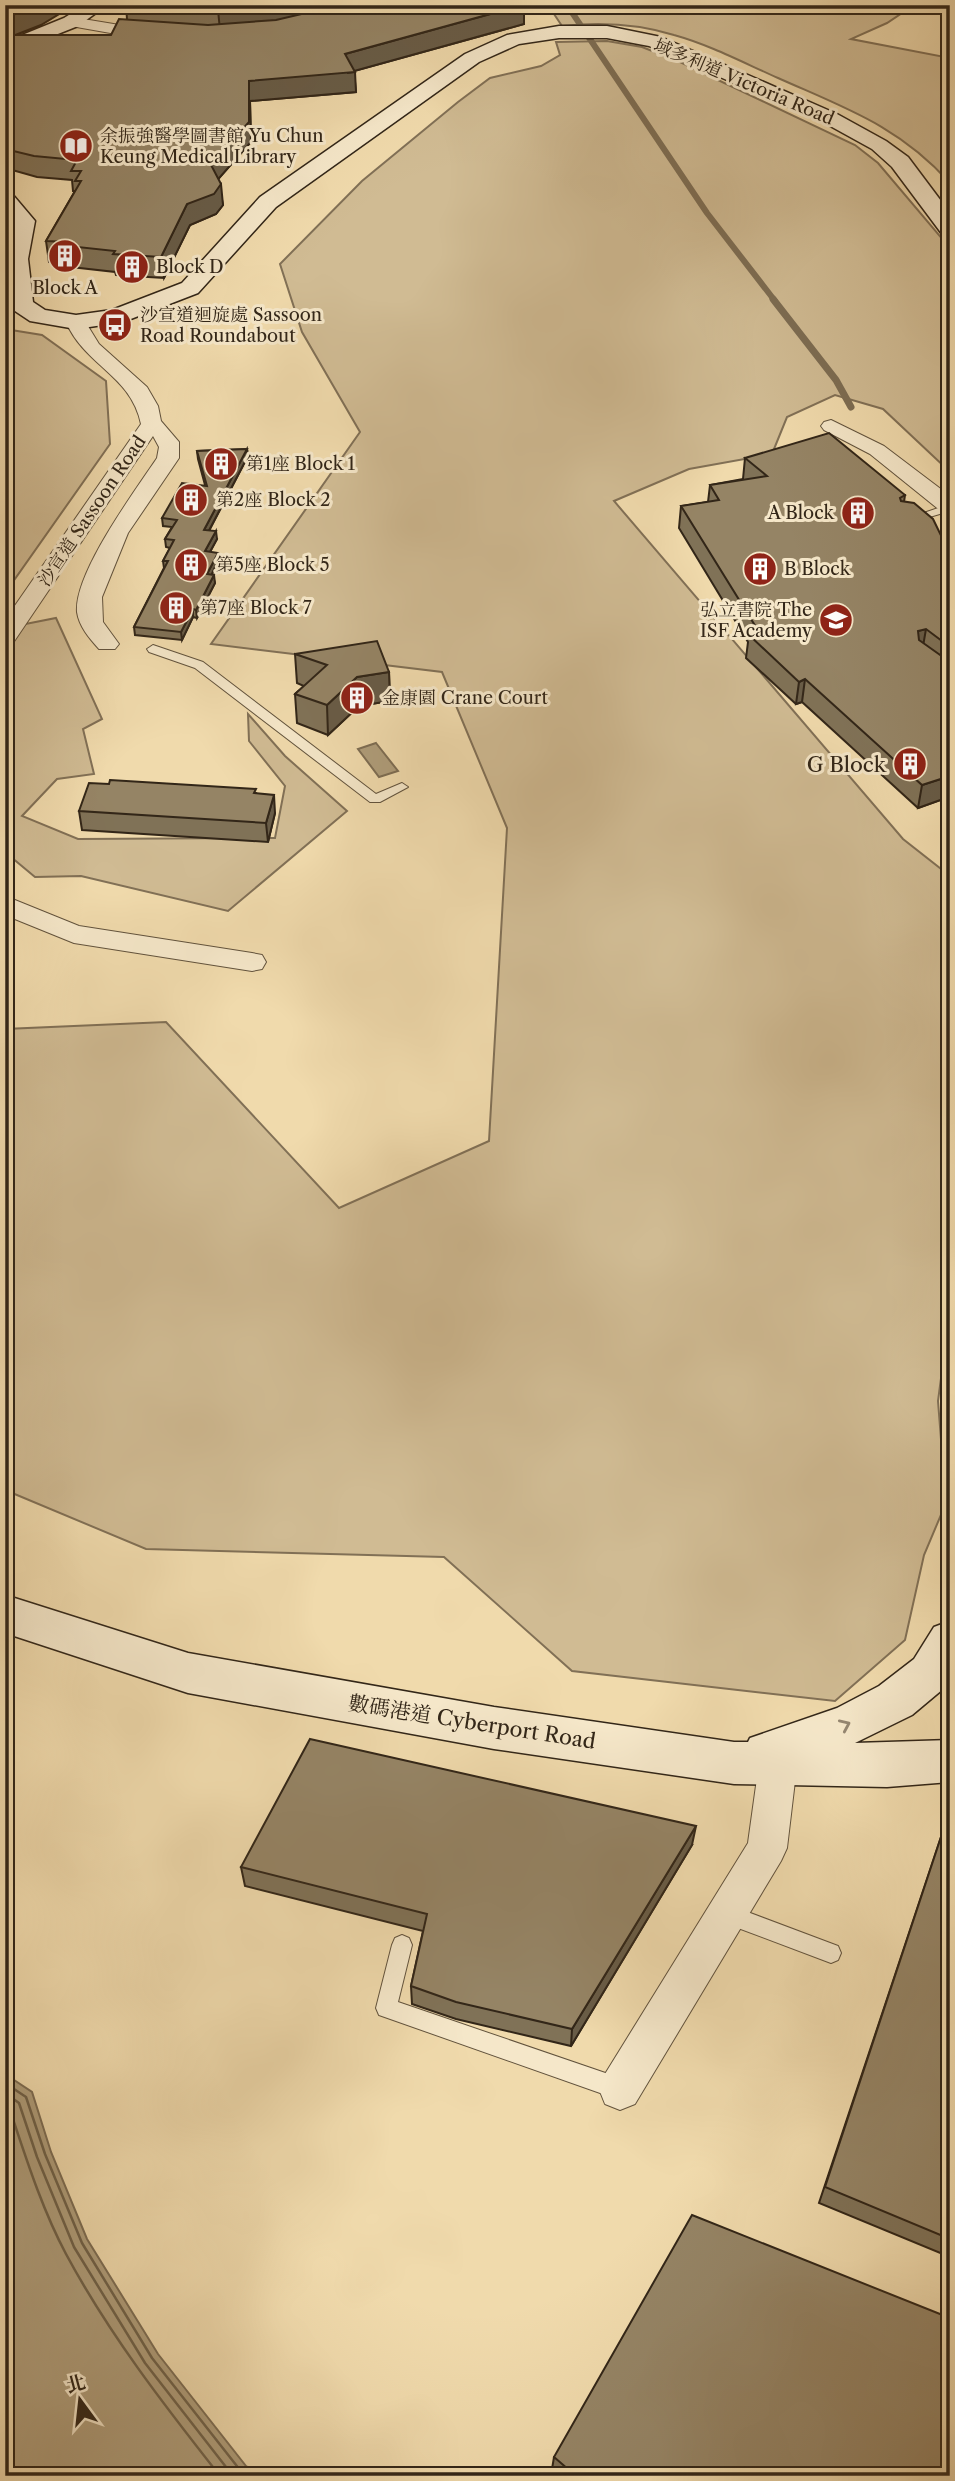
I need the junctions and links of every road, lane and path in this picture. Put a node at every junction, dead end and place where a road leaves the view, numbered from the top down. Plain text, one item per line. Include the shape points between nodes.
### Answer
1 (98, 5) edge
2 (71, 22) junction
3 (175, 37) edge
4 (5, 49) edge
5 (5, 200) edge
6 (950, 229) edge
7 (13, 304) edge
8 (76, 322) junction
9 (151, 424) junction
10 (831, 426) dead end
11 (950, 507) edge
12 (905, 521) edge
13 (5, 638) edge
14 (107, 644) dead end
15 (153, 649) dead end
16 (402, 787) dead end
17 (5, 905) edge
18 (252, 962) dead end
19 (5, 1614) edge
20 (950, 1641) edge
21 (950, 1761) edge
22 (756, 1763) junction
23 (729, 1914) junction
24 (402, 1945) dead end
25 (831, 1954) dead end
26 (620, 2089) joint

1 - 2 main road
2 - 3 street
2 - 4 main road
5 - 7 main road via 24,221
6 - 8 main road, 域多利道 Victoria Road via 905,168 869,138 813,109 654,41 607,32 542,34 514,39 472,58 268,202 190,288 144,309
7 - 8 main road, 域多利道 Victoria Road via 38,316
8 - 9 street, 沙宣道 Sassoon Road via 80,337 144,394
9 - 13 street, 沙宣道 Sassoon Road
9 - 14 street via 170,443 168,458 117,533 88,607 92,626
10 - 11 street via 877,450
11 - 12 lane
15 - 16 lane via 199,665 375,799
17 - 18 street via 74,934
19 - 22 main road, 數碼港道 Cyberport Road via 188,1673 495,1728
22 -> 20 main road via 881,1709 930,1673
21 - 22 main road, 數碼港道 Cyberport Road
22 - 23 street via 767,1848
23 - 25 lane
23 - 26 street
24 - 26 lane via 386,2008

